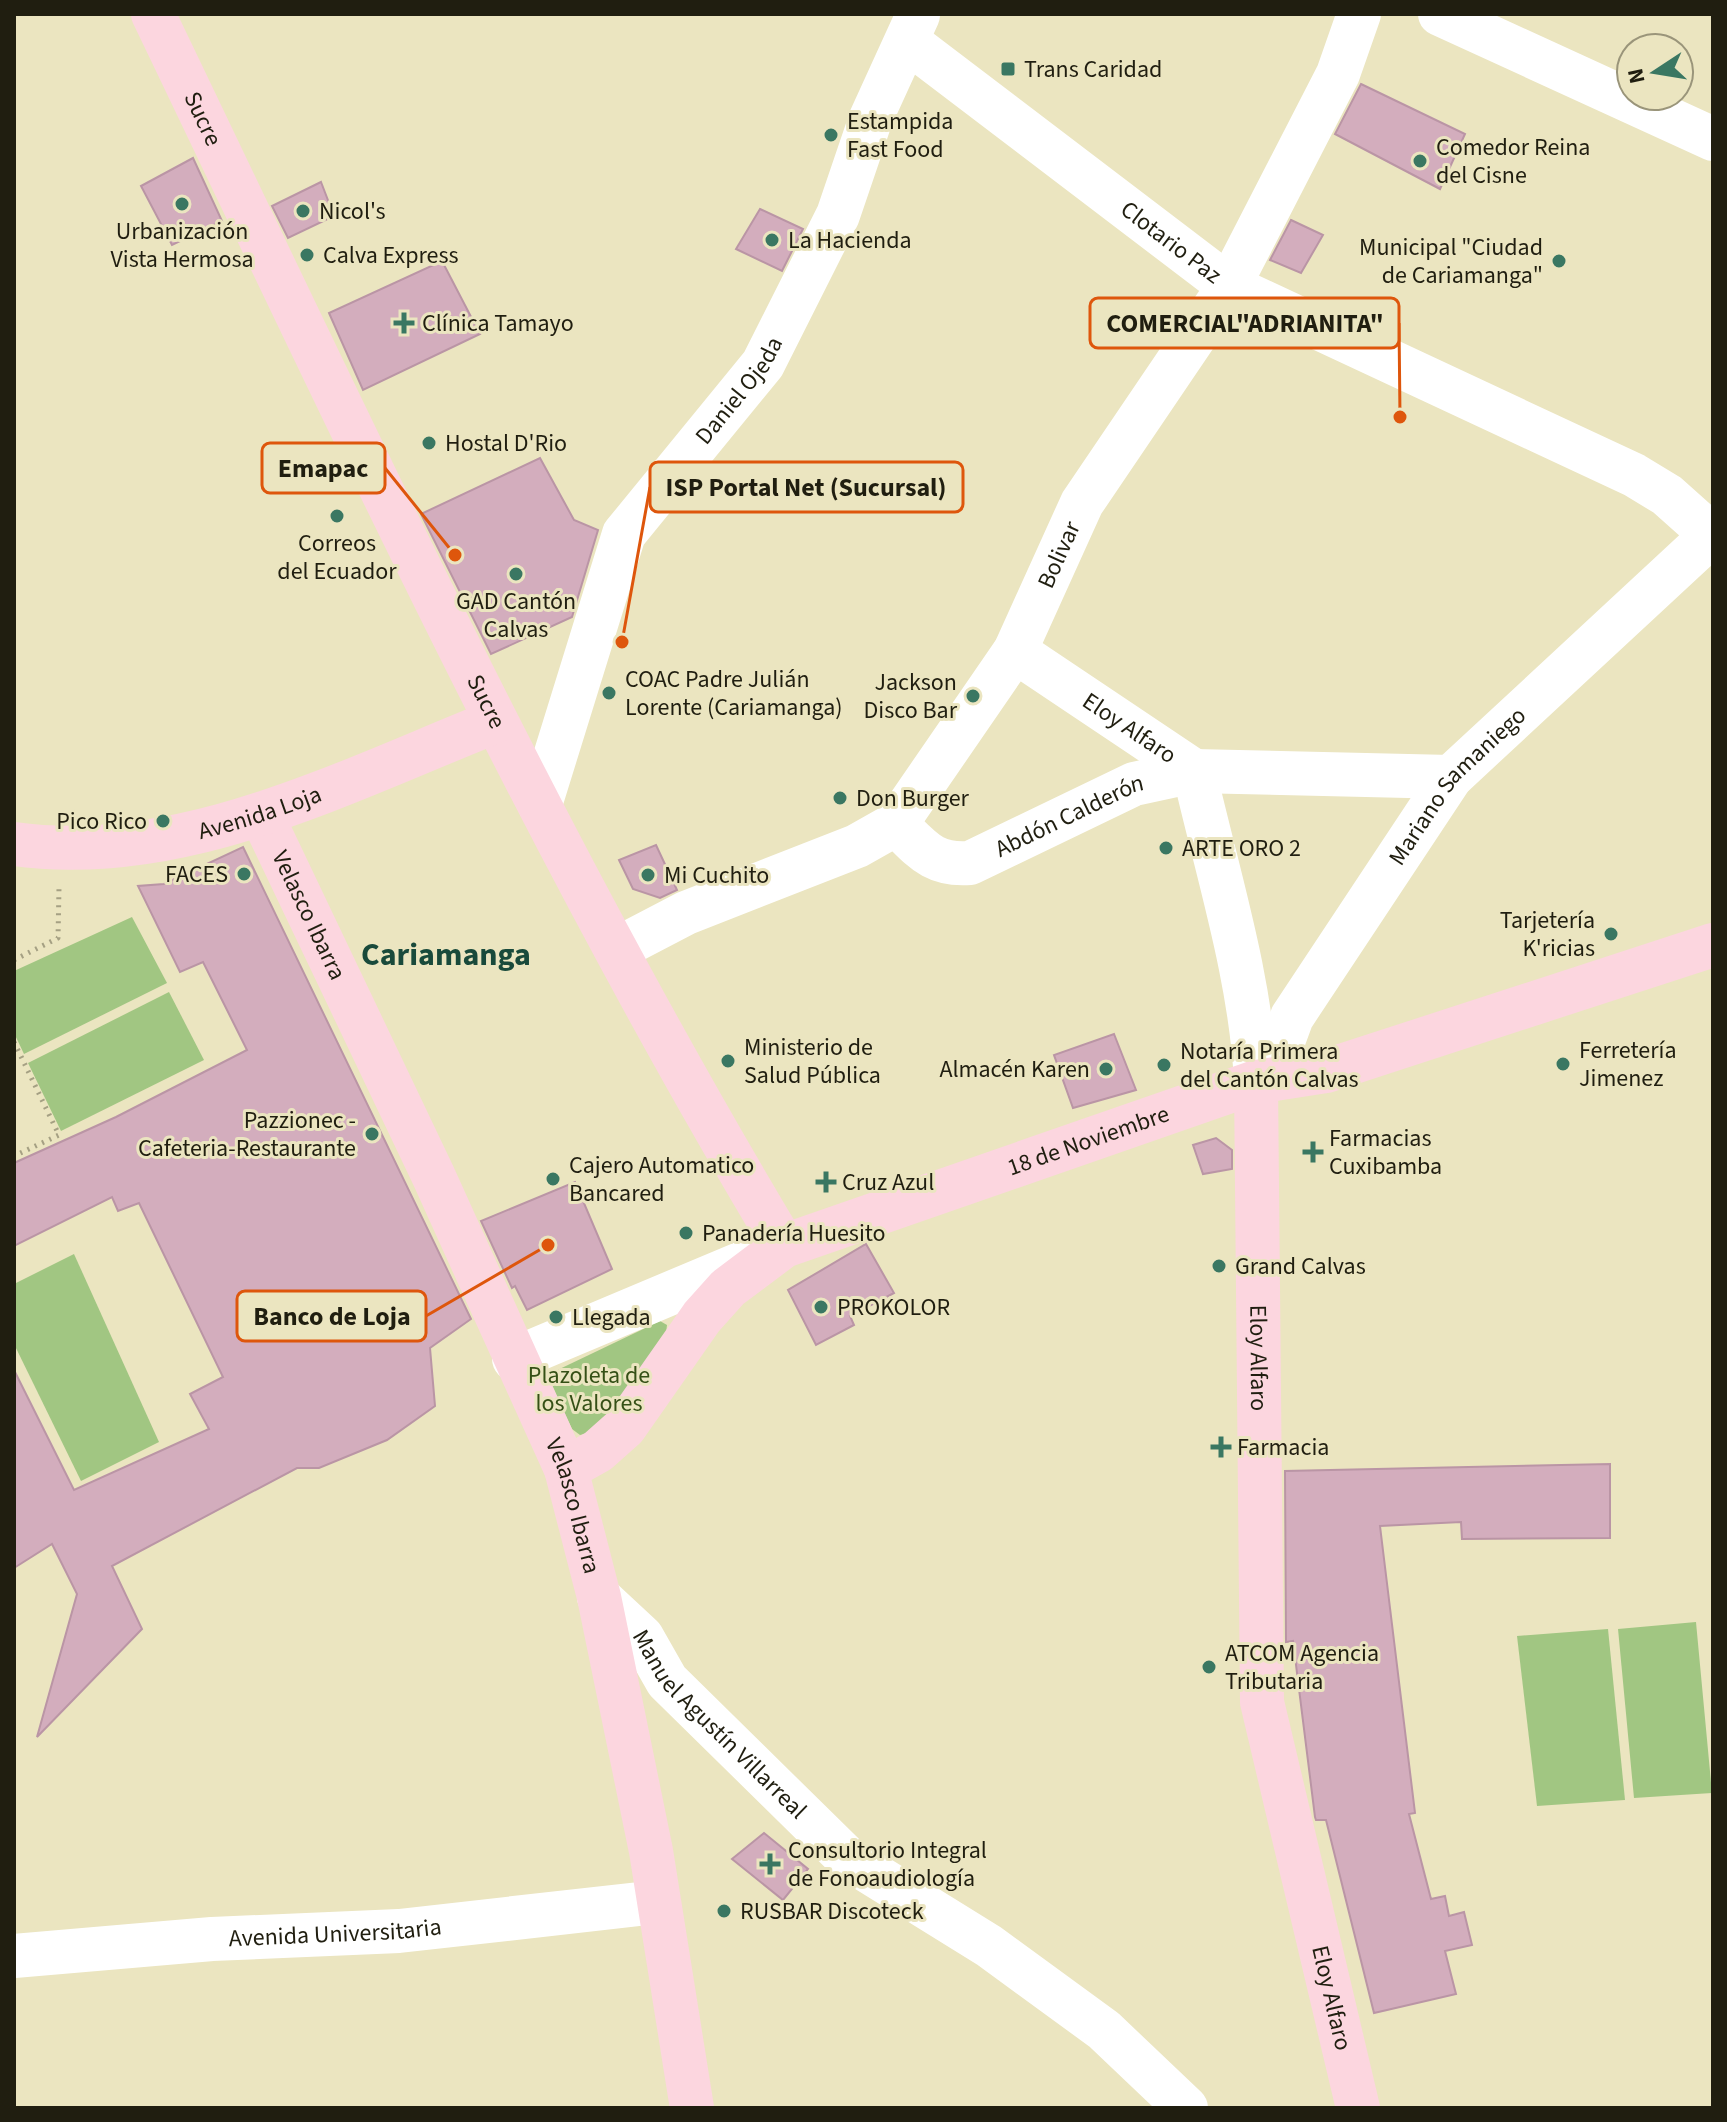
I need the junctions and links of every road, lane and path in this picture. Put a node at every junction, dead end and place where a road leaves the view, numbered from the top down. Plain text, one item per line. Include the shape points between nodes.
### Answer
1 (153, 14) edge
2 (1359, 14) edge
3 (1444, 15) edge
4 (913, 28) edge
5 (1713, 139) edge
6 (1229, 286) junction
7 (1713, 527) edge
8 (1015, 651) junction
9 (494, 722) junction
10 (1194, 771) junction
11 (1451, 777) junction
12 (540, 805) junction
13 (261, 814) junction
14 (896, 824) junction
15 (14, 844) edge
16 (59, 850) junction
17 (1713, 945) edge
18 (617, 949) junction
19 (14, 960) edge
20 (1242, 977) junction
21 (1307, 994) junction
22 (14, 1042) edge
23 (1256, 1082) junction
24 (14, 1156) edge
25 (784, 1246) junction
26 (514, 1359) junction
27 (566, 1469) junction
28 (599, 1597) junction
29 (657, 1902) junction
30 (14, 1956) edge
31 (692, 2108) edge
32 (1186, 2108) edge
33 (1358, 2108) edge

1 - 9 main road, Sucre
2 - 6 street, Bolivar via 1338,74
3 - 5 street
4 - 6 street, Clotario Paz
4 - 12 street, Daniel Ojeda via 871,118 838,215 763,364 624,534
6 - 7 street, Clotario Paz via 1634,475
6 - 8 street, Bolivar via 1082,503
7 - 11 street, Mariano Samaniego
8 - 10 street, Eloy Alfaro
8 - 14 street, Bolivar
9 - 12 main road, Sucre
9 - 13 main road, Avenida Loja
10 - 11 street, Abdón Calderón
10 - 14 street, Abdón Calderón via 1134,784 970,863 947,865
10 - 20 street, Eloy Alfaro
11 - 21 street, Mariano Samaniego
12 - 18 main road, Sucre
13 - 16 main road, Avenida Loja via 120,847
13 - 26 main road, Velasco Ibarra via 434,1177
14 - 18 street, Bolivar via 857,846 686,913
15 - 16 main road, Avenida Loja
16 - 19 path via 58,938
17 - 23 main road, 18 de Noviembre via 1326,1071
18 - 25 main road, Sucre via 684,1077
20 - 21 street via 1269,1002 1281,1004
20 - 23 street, Eloy Alfaro
21 - 23 street, Mariano Samaniego via 1281,1047
22 - 24 path via 59,1135
23 - 25 main road, 18 de Noviembre
23 - 33 main road, Eloy Alfaro via 1262,1702
25 - 26 street, 18 de Noviembre
25 - 27 main road, 18 de Noviembre via 711,1307 625,1427
26 - 27 main road, Velasco Ibarra
27 - 28 main road, Velasco Ibarra
28 - 29 main road, Velasco Ibarra
28 - 32 street, Manuel Agustín Villarreal via 642,1637 667,1681 847,1858 989,1946 1078,2012
29 - 30 street, Avenida Universitaria via 399,1931 212,1939
29 - 31 main road, Velasco Ibarra

